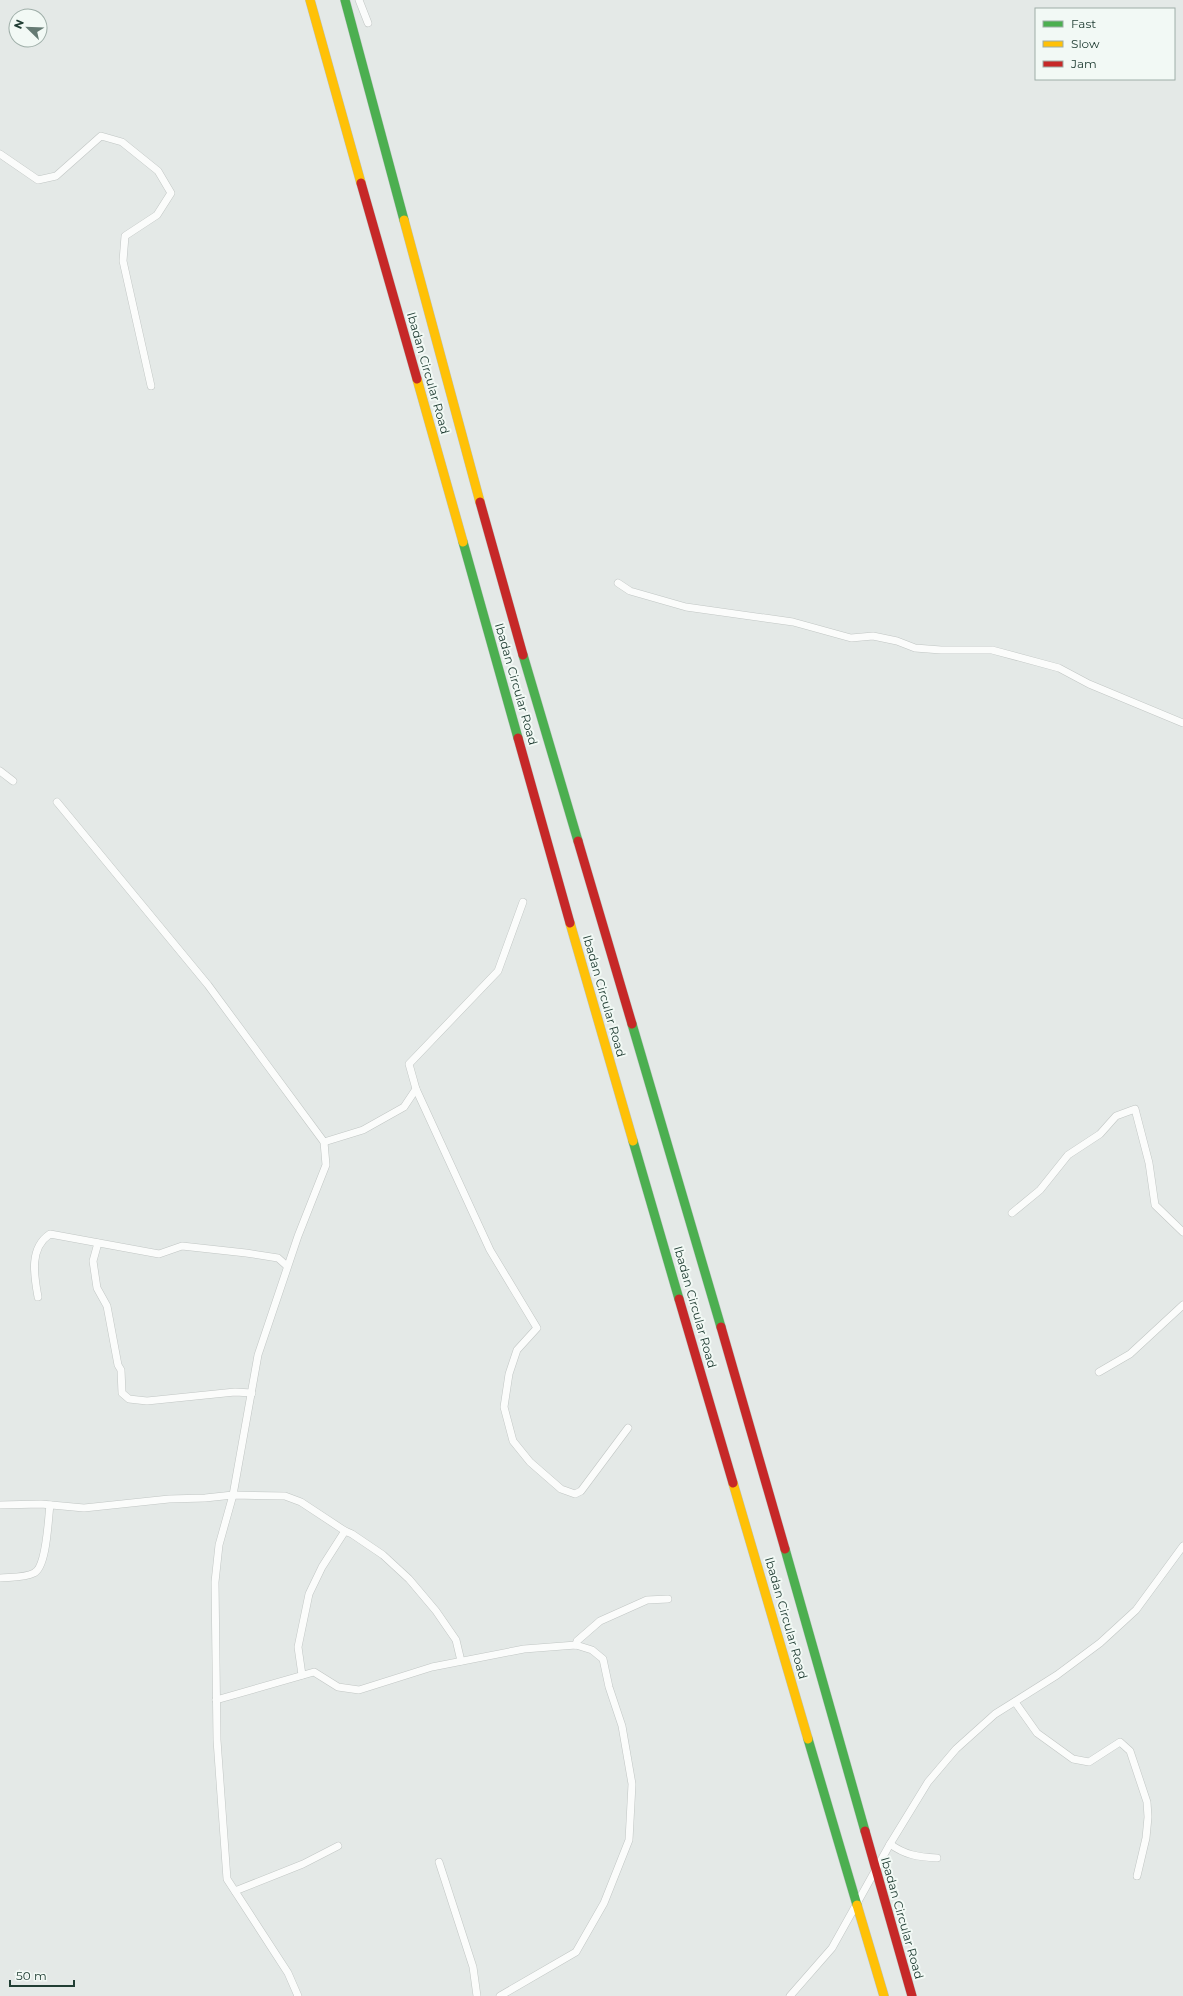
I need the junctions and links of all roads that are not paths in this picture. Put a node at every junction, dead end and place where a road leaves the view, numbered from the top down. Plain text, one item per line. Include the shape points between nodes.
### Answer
1 (310, 0) edge
2 (345, 0) edge
3 (359, 0) edge
4 (368, 23) dead end
5 (0, 154) edge
6 (151, 386) dead end
7 (618, 583) dead end
8 (1183, 724) edge
9 (0, 771) edge
10 (13, 781) dead end
11 (57, 802) dead end
12 (523, 902) dead end
13 (416, 1089) junction
14 (324, 1142) junction
15 (1012, 1213) dead end
16 (1183, 1232) edge
17 (98, 1243) junction
18 (287, 1266) junction
19 (38, 1297) dead end
20 (1183, 1305) edge
21 (1099, 1372) dead end
22 (252, 1393) junction
23 (628, 1428) dead end
24 (233, 1495) junction
25 (0, 1505) edge
26 (50, 1505) junction
27 (345, 1531) junction
28 (1183, 1546) edge
29 (0, 1578) edge
30 (668, 1599) dead end
31 (576, 1645) junction
32 (462, 1661) junction
33 (302, 1675) junction
34 (216, 1700) junction
35 (1015, 1702) junction
36 (890, 1844) junction
37 (338, 1846) dead end
38 (937, 1858) dead end
39 (439, 1862) dead end
40 (1137, 1876) dead end
41 (235, 1891) junction
42 (298, 1996) edge
43 (477, 1996) edge
44 (500, 1996) edge
45 (790, 1996) edge
46 (884, 1996) edge
47 (912, 1996) edge

1 - 46 highway, Ibadan Circular Road via 595,1012
2 - 47 highway, Ibadan Circular Road via 500,576 732,1362
3 - 4 street
5 - 6 street via 38,180 56,176 101,136 122,142 158,170 171,193 157,216 125,236 123,261
7 - 8 street via 630,591 686,607 793,622 851,638 873,636 915,648 992,650 1059,668 1089,684
9 - 10 street
11 - 14 street via 208,985
12 - 13 street via 498,971 409,1064
13 - 14 street via 404,1107 363,1130
13 - 23 street via 490,1250 537,1328 517,1350 509,1374 504,1407 513,1441 530,1462 561,1489 575,1494 581,1491
14 - 18 street via 326,1165
15 - 16 street via 1040,1190 1068,1155 1100,1134 1116,1116 1135,1109 1149,1163 1155,1205
17 - 18 street via 159,1254 182,1246 206,1248 278,1258
17 - 19 street via 50,1234 43,1238 35,1257 34,1273
17 - 22 street via 93,1260 97,1288 107,1306 121,1370 122,1393 129,1399 147,1401 236,1392
18 - 22 street via 258,1355
20 - 21 street via 1130,1354
22 - 24 street
24 - 26 street via 84,1508
24 - 27 street via 284,1496 301,1502
24 - 34 street via 219,1544 215,1582
25 - 26 street
26 - 29 street via 44,1559 40,1569 34,1573
27 - 32 street via 383,1555 409,1579 456,1640
27 - 33 street via 322,1567 309,1594 298,1646
28 - 35 street via 1136,1610 1110,1634 1057,1675
30 - 31 street via 647,1600 600,1622 577,1641
31 - 32 street via 524,1648
31 - 44 street via 592,1650 603,1659 622,1726 632,1784 629,1840 604,1903 576,1952
32 - 33 street via 432,1667 359,1690 338,1687 314,1672
33 - 34 street
34 - 41 street via 227,1879
35 - 36 street via 995,1714 956,1748 928,1782
35 - 40 street via 1037,1733 1073,1759 1089,1762 1120,1742 1130,1751 1147,1802 1148,1817
36 - 38 street via 912,1856
36 - 45 street via 832,1948
37 - 41 street via 304,1864
39 - 43 street via 473,1967
41 - 42 street via 288,1973

